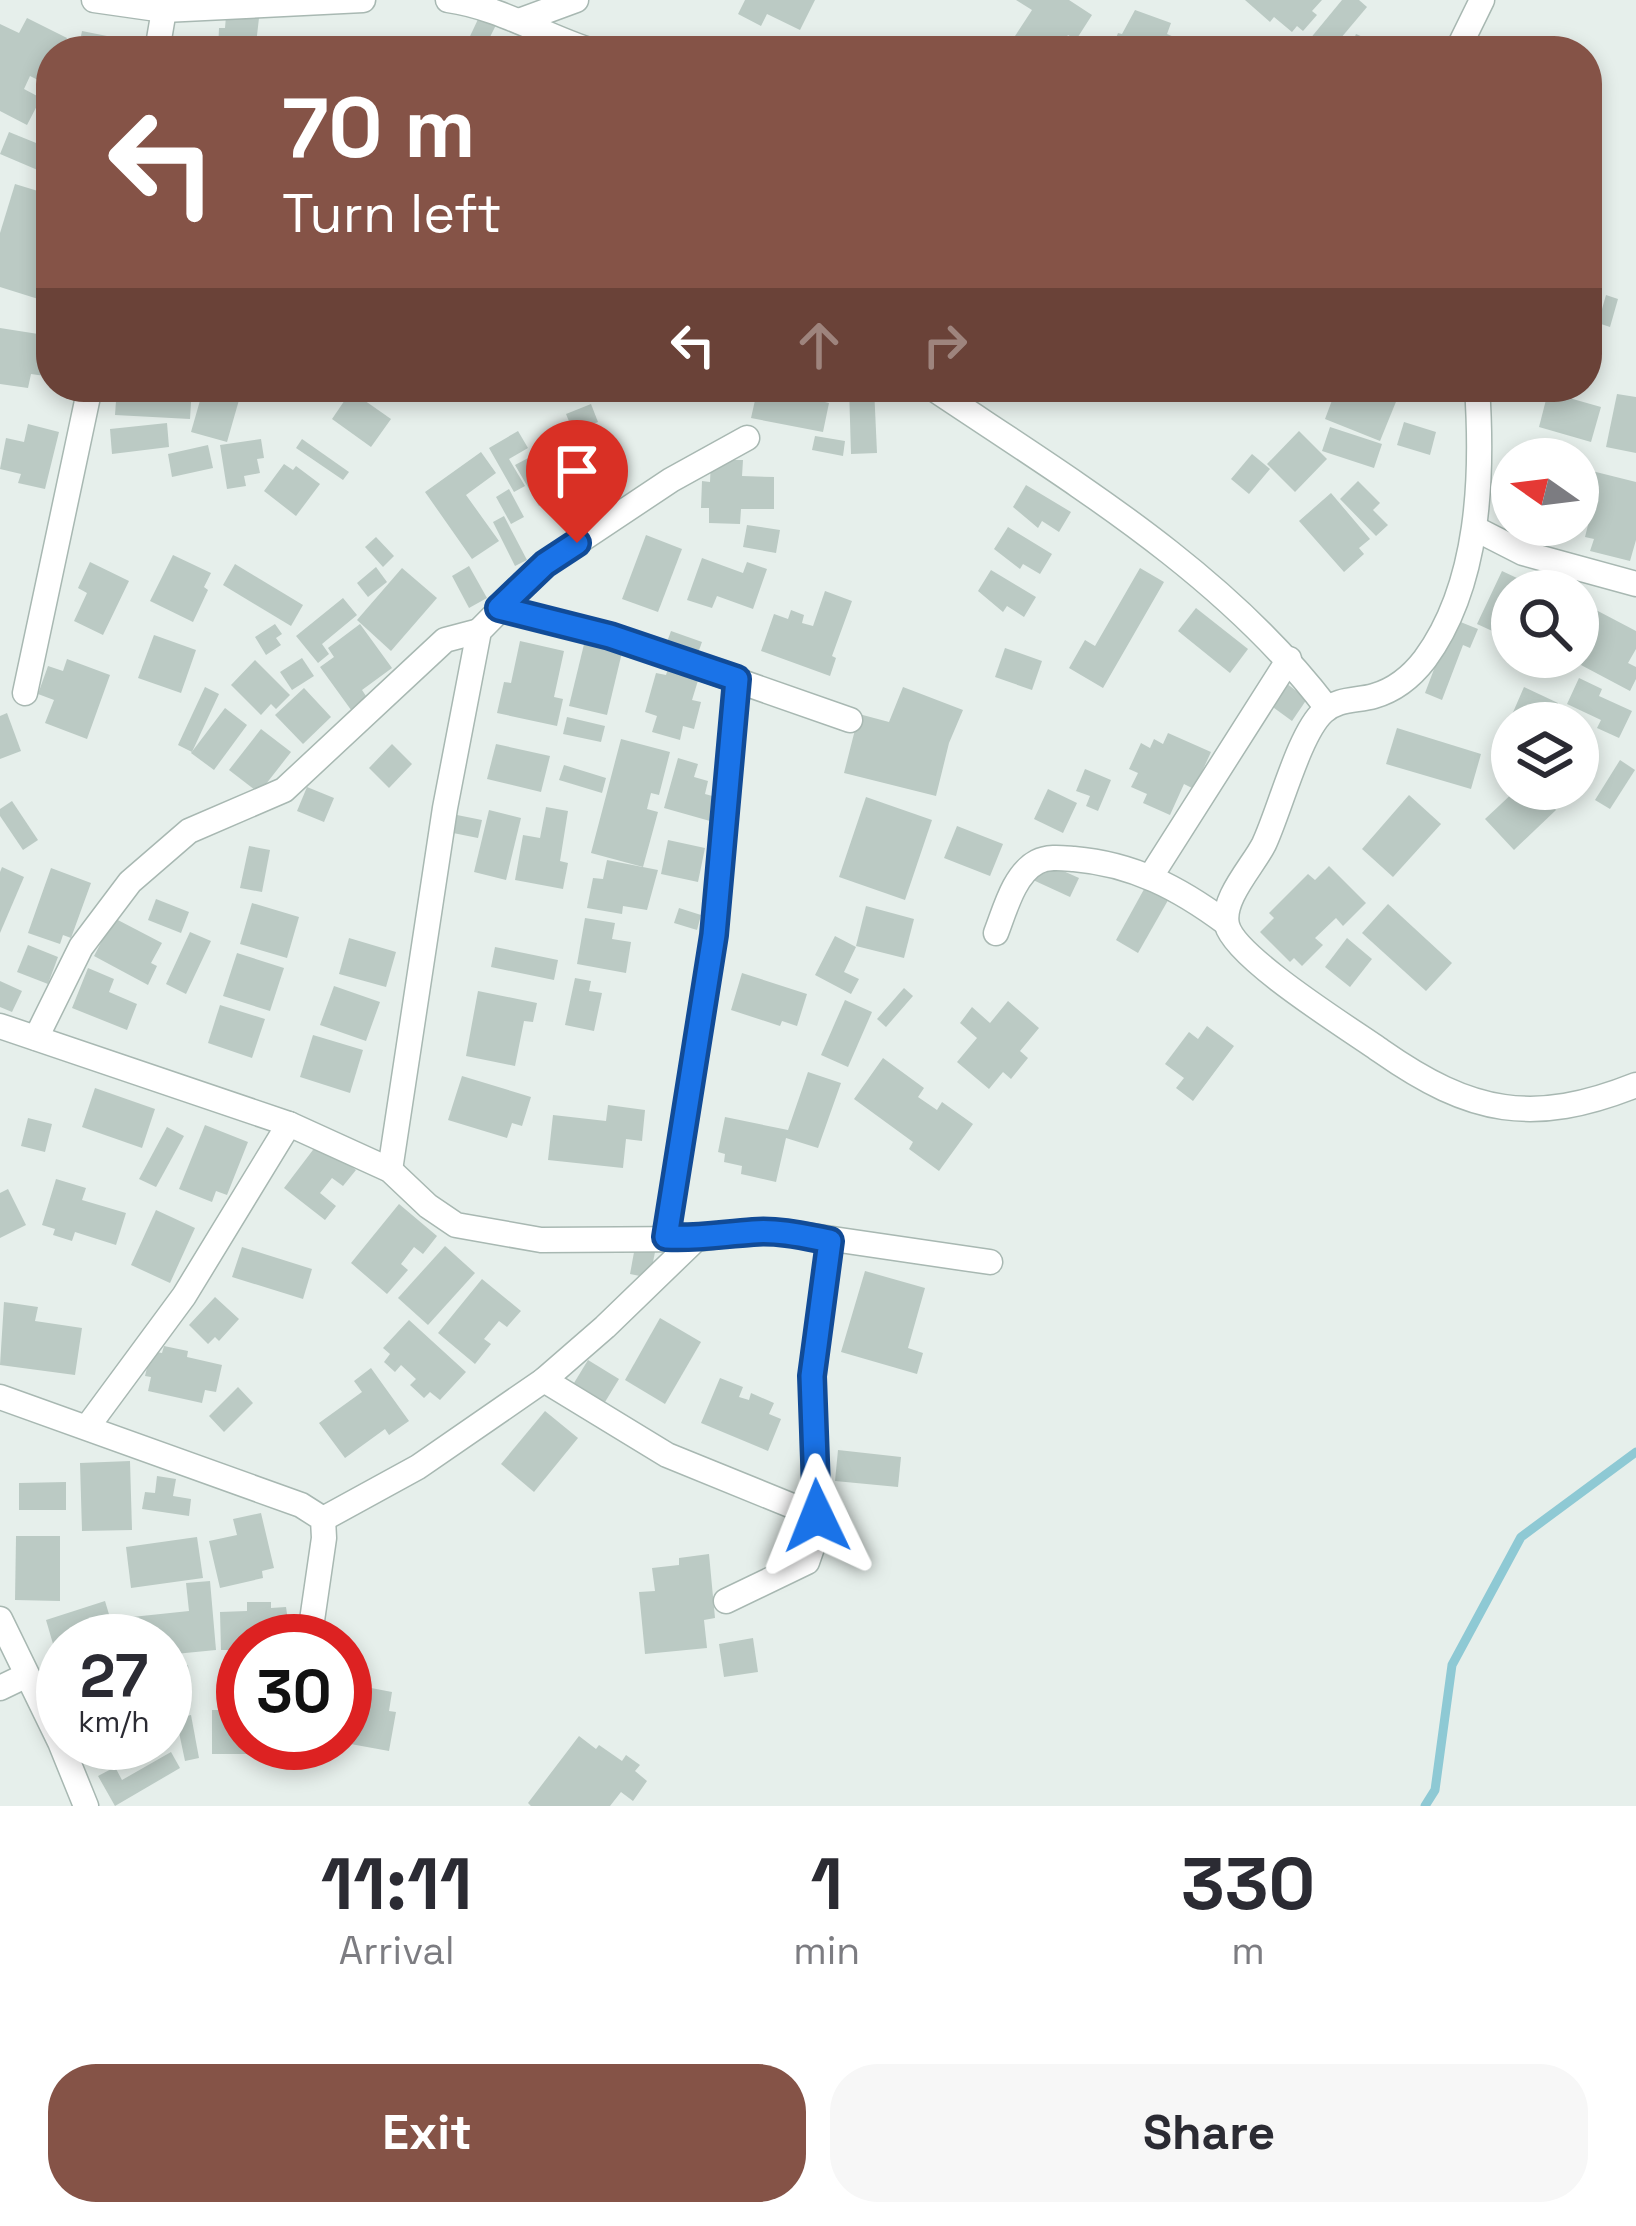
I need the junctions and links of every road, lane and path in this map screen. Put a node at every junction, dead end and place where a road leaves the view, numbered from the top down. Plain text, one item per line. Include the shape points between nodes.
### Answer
1 (94, 0) edge
2 (364, 0) edge
3 (448, 0) edge
4 (576, 0) edge
5 (1482, 0) edge
6 (164, 10) junction
7 (519, 21) junction
8 (160, 36) edge
9 (547, 36) edge
10 (1464, 36) edge
11 (87, 402) edge
12 (952, 402) edge
13 (1477, 402) edge
14 (747, 438) dead end
15 (1476, 530) junction
16 (1636, 584) edge
17 (499, 608) junction
18 (479, 632) junction
19 (1289, 659) junction
20 (737, 679) junction
21 (25, 693) dead end
22 (1327, 708) junction
23 (850, 720) dead end
24 (1151, 876) junction
25 (1226, 923) junction
26 (996, 933) dead end
27 (0, 1026) edge
28 (37, 1038) junction
29 (1636, 1085) edge
30 (289, 1124) junction
31 (390, 1170) junction
32 (666, 1237) junction
33 (695, 1239) junction
34 (830, 1241) junction
35 (990, 1262) dead end
36 (544, 1380) junction
37 (0, 1397) edge
38 (88, 1426) junction
39 (817, 1516) junction
40 (323, 1519) junction
41 (726, 1601) dead end
42 (313, 1614) edge
43 (0, 1619) edge
44 (26, 1676) junction
45 (0, 1688) edge
46 (86, 1806) edge

1 - 6 street
2 - 6 street
3 - 7 street
4 - 7 street
5 - 10 street
6 - 8 street
7 - 9 street
11 - 21 street
12 - 19 street via 1158,546
13 - 15 street
14 - 17 street via 545,564
15 - 16 street via 1523,554
15 - 22 street via 1449,614 1425,658 1400,684
17 - 18 street
17 - 20 street
18 - 28 street via 445,640 284,790 189,831 130,882 81,947
18 - 31 street
19 - 22 street
19 - 24 street
20 - 23 street
20 - 32 street via 714,935
22 - 25 street via 1311,725
24 - 25 street
24 - 26 street via 1094,861 1039,861 1023,873
25 - 29 street via 1239,946 1415,1075 1477,1101 1553,1111
27 - 28 street
28 - 30 street
30 - 31 street
30 - 38 street via 184,1296
31 - 32 street via 456,1225 541,1240
32 - 33 street
33 - 34 street via 755,1232
33 - 36 street
34 - 35 street
34 - 39 street via 812,1376
36 - 39 street via 667,1455
36 - 40 street via 418,1467
37 - 38 street
38 - 40 street
39 - 41 street via 807,1562
40 - 42 street
43 - 44 street
44 - 45 street
44 - 46 street

